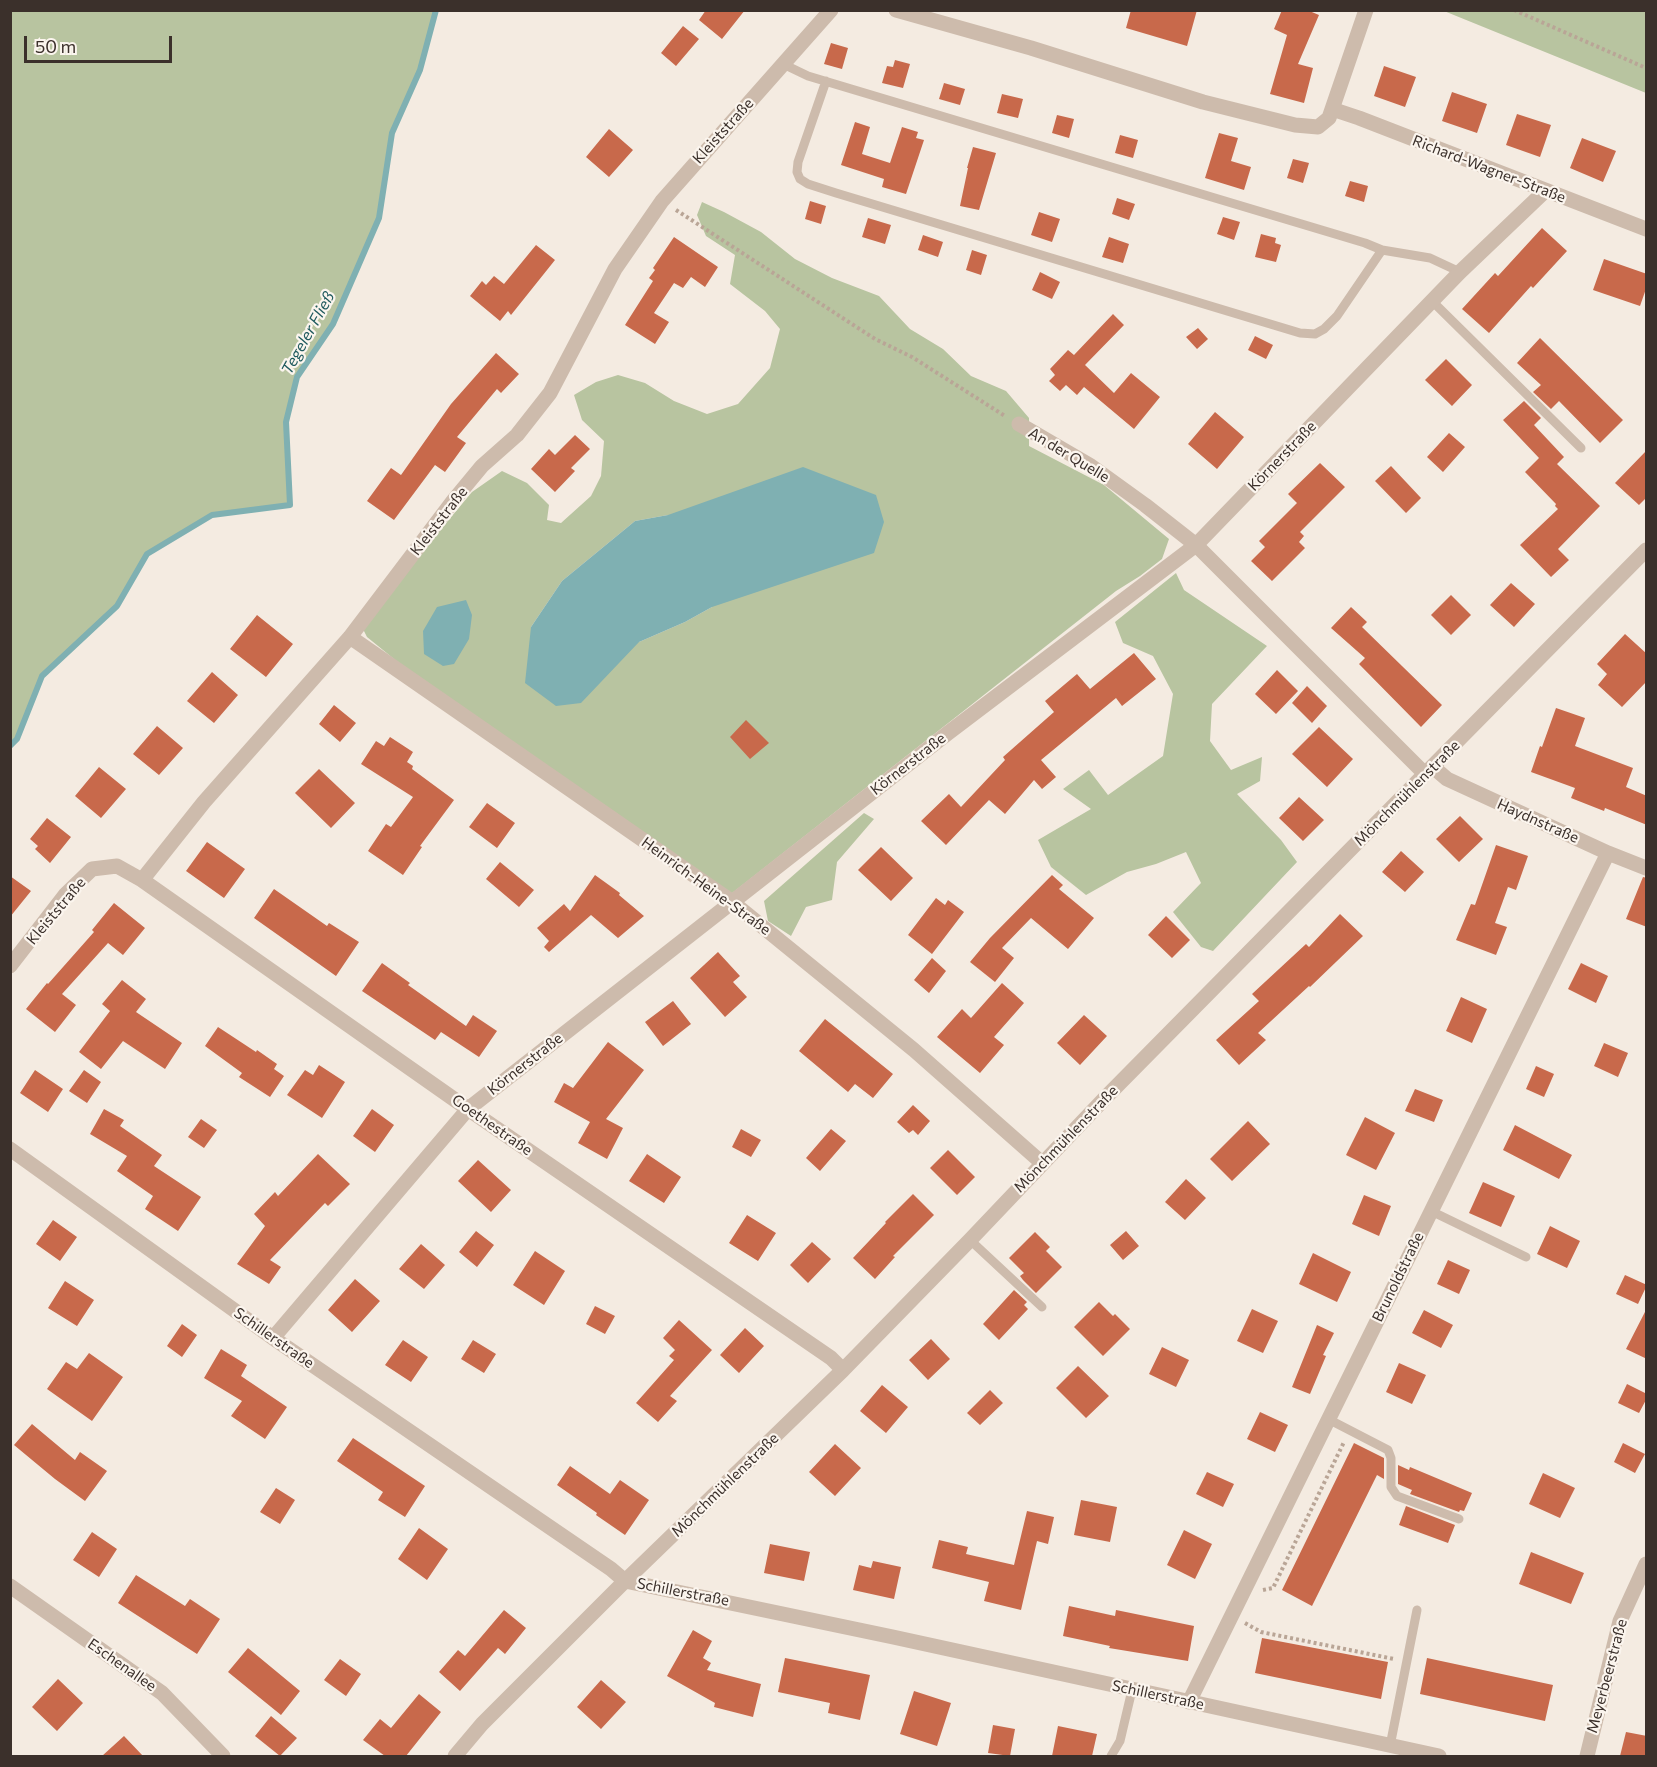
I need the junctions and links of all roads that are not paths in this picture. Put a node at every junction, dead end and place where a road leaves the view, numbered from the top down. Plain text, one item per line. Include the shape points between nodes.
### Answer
1 (831, 10) edge
2 (896, 10) edge
3 (1366, 10) edge
4 (783, 64) junction
5 (826, 81) junction
6 (1332, 109) junction
7 (1545, 191) junction
8 (1647, 229) edge
9 (1382, 250) junction
10 (1460, 272) junction
11 (1432, 301) junction
12 (1018, 424) road end
13 (1581, 448) dead end
14 (1196, 545) junction
15 (1647, 550) edge
16 (350, 637) junction
17 (1429, 771) junction
18 (1608, 853) junction
19 (1647, 868) edge
20 (142, 880) junction
21 (731, 901) junction
22 (10, 966) edge
23 (468, 1109) junction
24 (10, 1149) edge
25 (1042, 1163) junction
26 (1431, 1211) junction
27 (970, 1240) junction
28 (1526, 1257) dead end
29 (1042, 1307) dead end
30 (273, 1338) junction
31 (843, 1370) junction
32 (1328, 1419) junction
33 (1459, 1519) dead end
34 (1647, 1564) edge
35 (626, 1581) junction
36 (10, 1586) edge
37 (1417, 1610) dead end
38 (1132, 1690) junction
39 (1189, 1702) junction
40 (1390, 1746) junction
41 (223, 1756) edge
42 (455, 1756) edge
43 (1111, 1756) edge
44 (1439, 1756) edge
45 (1587, 1756) edge

1 - 4 street, Kleiststraße
2 - 6 street via 1203,102 1295,125 1317,127 1329,118
3 - 6 street
4 - 5 lane
4 - 16 street, Kleiststraße via 662,201 615,269 550,393 517,435 482,466 453,501
5 - 9 lane
5 - 9 lane via 797,172 808,184 847,197 1300,333 1315,333 1337,316
6 - 7 street, Richard-Wagner-Straße
7 - 8 street, Richard-Wagner-Straße
7 - 10 street, Körnerstraße
9 - 10 lane via 1430,258
10 - 11 street, Körnerstraße
11 - 13 lane
11 - 14 street, Körnerstraße
12 - 14 street, An der Quelle via 1091,466
14 - 17 street, An der Quelle
14 - 21 street, Körnerstraße
15 - 17 street, Mönchmühlenstraße
16 - 20 street, Kleiststraße via 204,802
16 - 21 street, Heinrich-Heine-Straße
17 - 18 street, Haydnstraße
17 - 25 street, Mönchmühlenstraße
18 - 19 street, Haydnstraße
18 - 26 street, Brunoldstraße
20 - 22 street, Kleiststraße via 117,866 92,869 65,895
20 - 23 street, Goethestraße
21 - 23 street, Körnerstraße
21 - 25 street, Heinrich-Heine-Straße via 914,1050
23 - 30 street, Körnerstraße
23 - 31 street, Goethestraße
24 - 30 street, Schillerstraße
25 - 27 street, Mönchmühlenstraße
26 - 28 lane
26 - 32 street, Brunoldstraße
27 - 29 lane
27 - 31 street, Mönchmühlenstraße
30 - 35 street, Schillerstraße
31 - 35 street, Mönchmühlenstraße
32 - 33 lane via 1388,1450 1391,1487 1397,1496
32 - 39 street, Brunoldstraße
34 - 45 street, Meyerbeerstraße via 1620,1621
35 - 38 street, Schillerstraße
35 - 42 street, Mönchmühlenstraße via 482,1724
36 - 41 street, Eschenallee via 162,1692
37 - 40 lane
38 - 39 street, Schillerstraße
38 - 43 lane via 1120,1741
39 - 40 street, Schillerstraße
40 - 44 street, Schillerstraße

